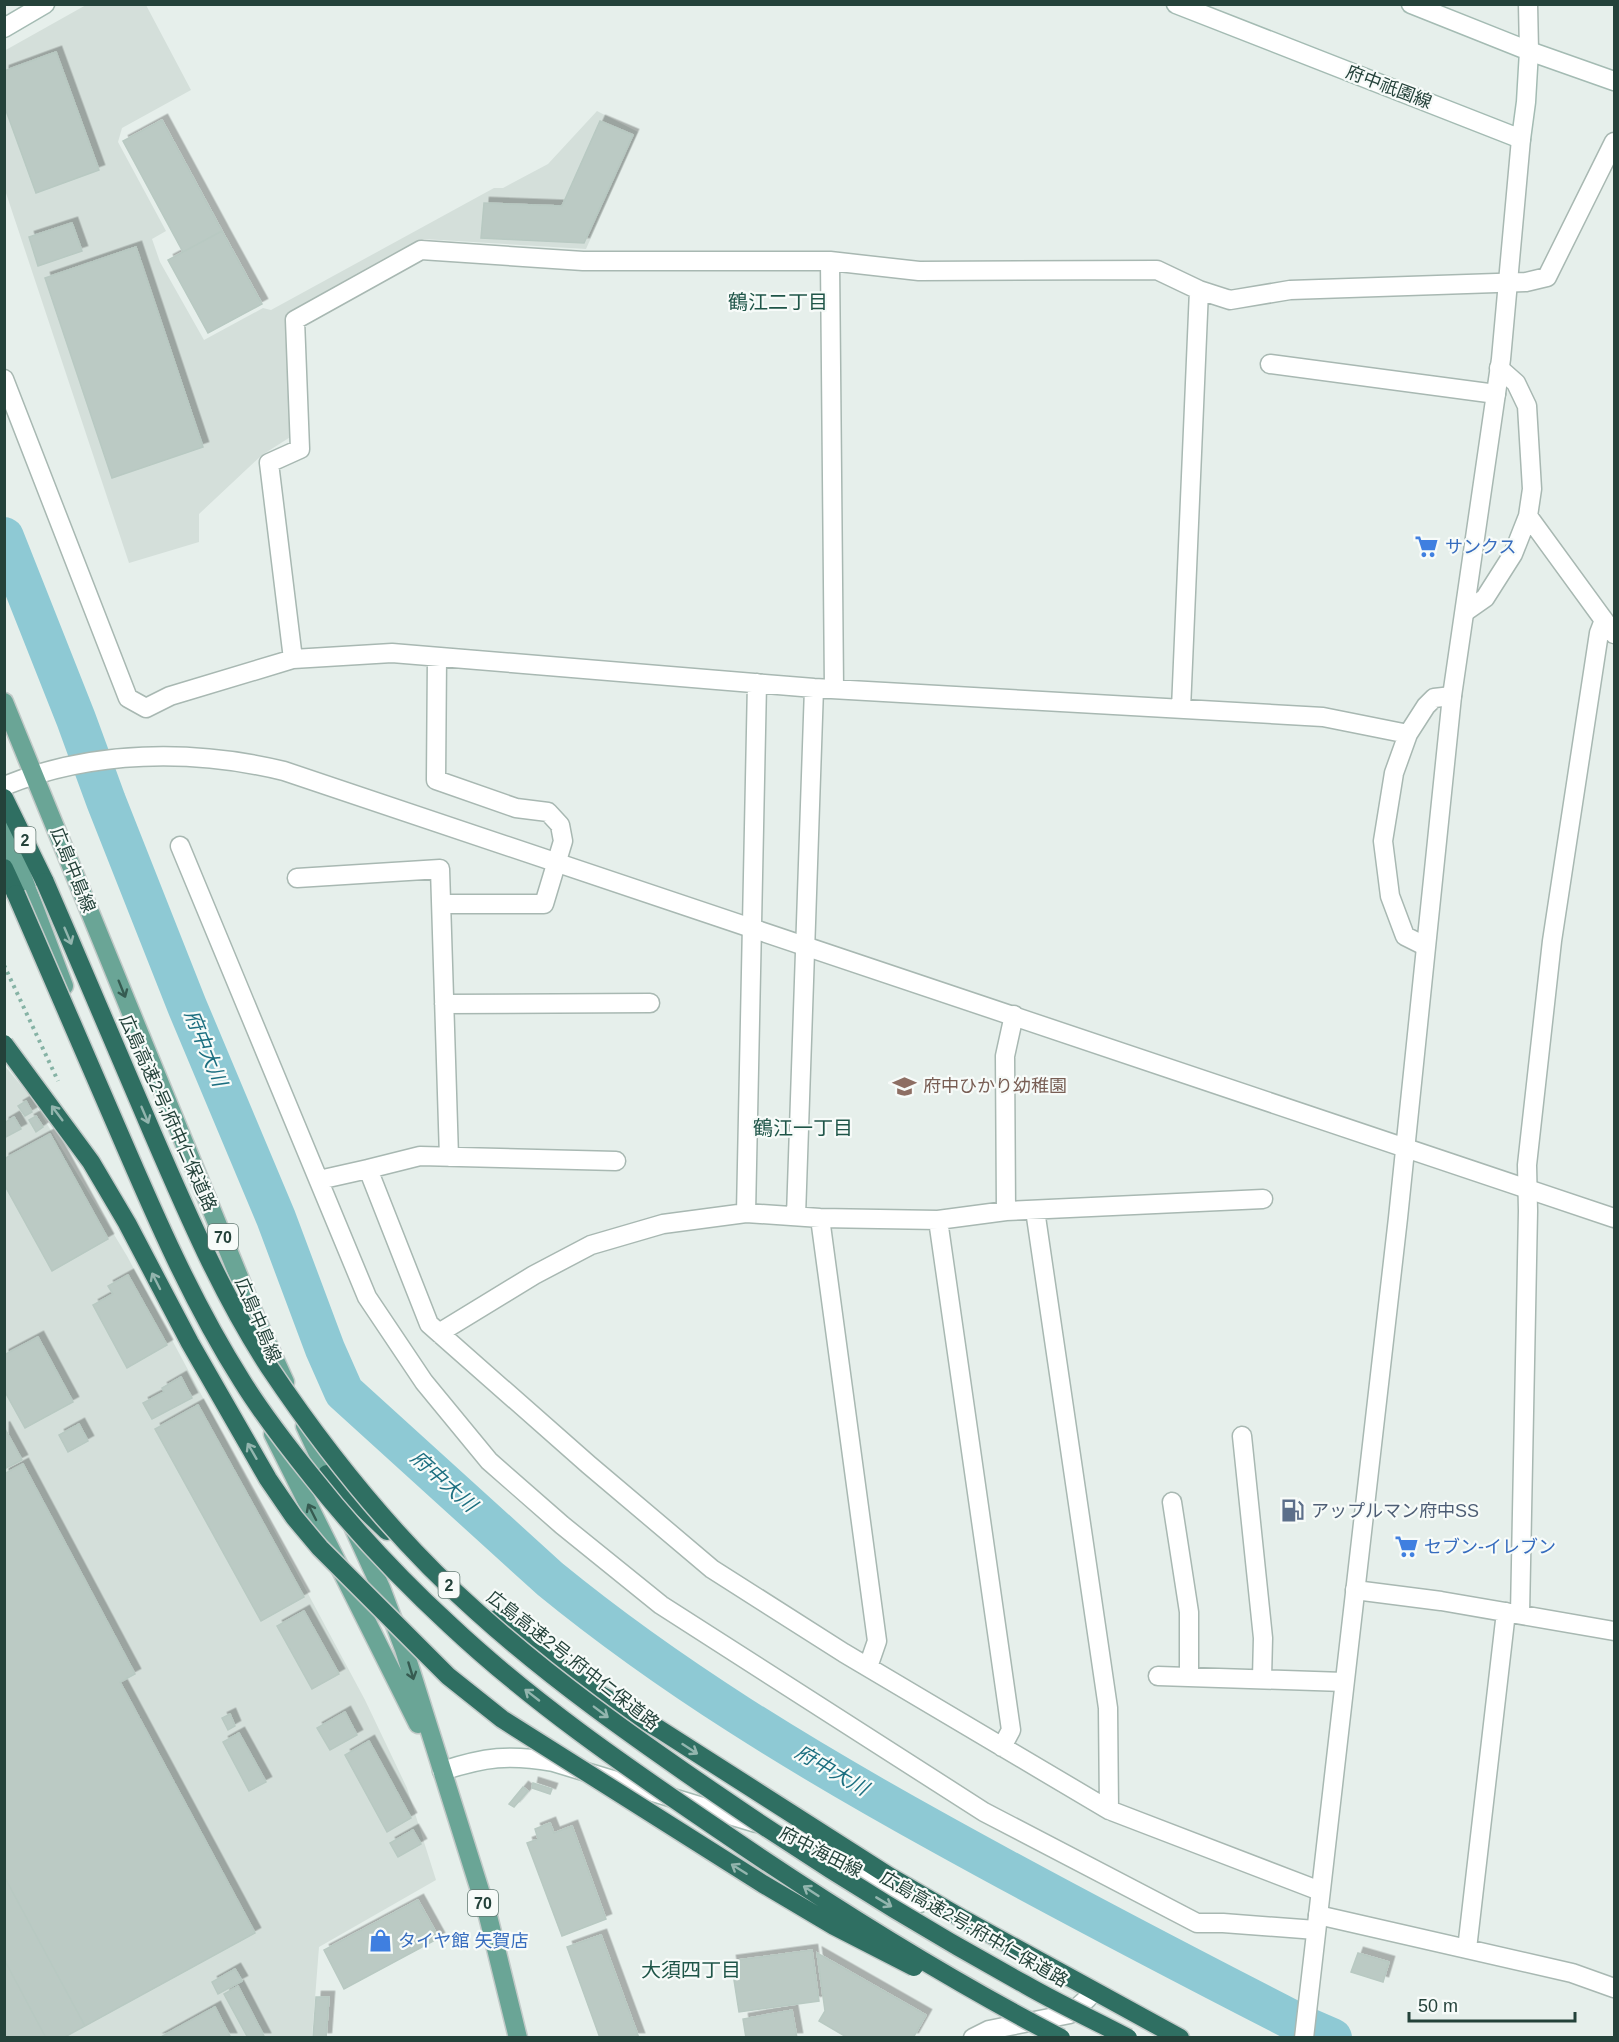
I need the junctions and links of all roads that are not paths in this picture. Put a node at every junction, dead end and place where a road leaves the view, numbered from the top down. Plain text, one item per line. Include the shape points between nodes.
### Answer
1 (45, 4) edge
2 (1176, 4) edge
3 (1411, 4) edge
4 (1528, 4) edge
5 (4, 28) edge
6 (1529, 51) junction
7 (1614, 81) edge
8 (1521, 139) junction
9 (1614, 142) edge
10 (830, 261) junction
11 (1508, 282) junction
12 (1199, 290) junction
13 (1270, 364) dead end
14 (1499, 368) junction
15 (4, 379) edge
16 (1496, 394) junction
17 (1528, 516) junction
18 (1465, 612) junction
19 (1609, 627) edge
20 (437, 657) junction
21 (293, 659) junction
22 (757, 684) junction
23 (814, 688) junction
24 (834, 689) junction
25 (1452, 696) junction
26 (4, 702) edge
27 (1182, 709) junction
28 (1408, 734) junction
29 (34, 774) junction
30 (4, 786) edge
31 (4, 798) edge
32 (4, 828) edge
33 (180, 846) dead end
34 (558, 862) junction
35 (4, 868) edge
36 (297, 878) dead end
37 (441, 904) junction
38 (753, 928) junction
39 (804, 945) junction
40 (1425, 946) junction
41 (650, 1003) dead end
42 (444, 1004) junction
43 (1014, 1015) junction
44 (4, 1044) edge
45 (1405, 1147) junction
46 (449, 1157) junction
47 (616, 1161) dead end
48 (368, 1169) junction
49 (319, 1180) junction
50 (1527, 1188) junction
51 (1263, 1199) dead end
52 (1035, 1210) junction
53 (1006, 1211) junction
54 (746, 1213) junction
55 (796, 1216) junction
56 (820, 1218) junction
57 (1614, 1218) edge
58 (938, 1220) junction
59 (439, 1334) junction
60 (1242, 1436) dead end
61 (327, 1474) junction
62 (1172, 1502) dead end
63 (1355, 1590) junction
64 (1513, 1613) junction
65 (1614, 1631) edge
66 (868, 1667) junction
67 (1158, 1676) dead end
68 (1189, 1676) junction
69 (1262, 1678) junction
70 (1344, 1682) junction
71 (1002, 1747) junction
72 (442, 1771) junction
73 (1109, 1810) junction
74 (1320, 1891) junction
75 (1317, 1922) junction
76 (1467, 1949) junction
77 (1614, 1989) edge
78 (1088, 1998) junction
79 (1014, 2013) junction
80 (518, 2037) edge
81 (973, 2037) edge
82 (1061, 2037) edge
83 (1128, 2037) edge
84 (1172, 2037) edge
85 (1180, 2037) edge
86 (1304, 2037) edge

1 - 5 street
2 - 8 street, 府中祇園線
3 - 6 street
4 - 6 street
6 - 7 street
6 - 8 street
8 - 11 street
9 - 11 street via 1547,277
10 - 12 street via 919,271 1157,270
10 - 21 street via 583,261 421,250 295,320 300,449 269,463
10 - 24 street
11 - 12 street via 1290,291 1230,300
11 - 14 street
12 - 27 street
13 - 16 street
14 - 16 street
14 - 17 street via 1516,383 1527,406 1532,489
15 - 21 street via 128,698 146,708 170,696
16 - 18 street
17 - 18 street via 1513,554 1489,592
17 - 19 street
18 - 25 street
19 - 50 street via 1599,633 1552,941
20 - 21 street via 392,653
20 - 22 street
20 - 34 street via 436,780 516,808 548,812 560,825 563,841
22 - 23 street
22 - 38 street
23 - 24 street
23 - 39 street
24 - 27 street
25 - 28 street via 1434,699
25 - 40 street
26 - 29 main road, 広島中島線 / 70
27 - 28 street via 1323,717
28 - 40 street via 1394,772 1383,841 1390,896 1405,936
29 - 30 street
29 - 34 street via 150,756 209,758 284,771
29 -> 61 main road, 広島中島線 / 70 via 255,1316
31 -> 83 highway, 広島高速2号;府中仁保道路 / 2, bridge via 229,1297 267,1364 307,1420 351,1479 409,1545 473,1609 528,1656 680,1769 777,1835 937,1934
72 -> 32 main road, 広島中島線 / 70 via 112,1114
33 - 49 street
34 - 37 street via 544,904
34 - 38 street
79 -> 35 highway, 2, bridge via 840,1910 584,1736 450,1626 358,1532 291,1451 243,1383 206,1319 172,1252
36 - 37 street via 440,869
37 - 42 street
38 - 39 street
38 - 54 street
39 - 43 street
39 - 55 street
40 - 45 street
41 - 42 street
42 - 46 street
43 - 45 street
43 - 53 street via 1005,1056
79 -> 44 highway, bridge via 892,1957 763,1884 502,1719 448,1676 294,1517 195,1353 91,1162
45 - 50 street
45 - 63 street
46 - 47 street
46 - 48 street via 420,1156
48 - 49 street
48 - 59 street via 429,1324
49 - 75 street via 367,1297 424,1382 489,1461 661,1605 984,1812 1197,1923
50 - 57 street
50 - 64 street
51 - 52 street
52 - 53 street
52 - 73 street via 1108,1708
53 - 58 street
54 - 55 street
54 - 59 street via 663,1224 591,1245
55 - 56 street
56 - 58 street
56 - 66 street via 877,1641
58 - 71 street via 1011,1730
59 - 66 street via 712,1569
60 - 69 street via 1263,1638
61 -> 72 main road, 広島中島線 / 70 via 381,1588
61 -> 85 highway via 397,1541 551,1661 889,1876
62 - 68 street via 1189,1612
63 - 64 street
63 - 70 street
64 - 65 street
64 - 76 street
66 - 71 street
67 - 68 street
68 - 69 street
69 - 70 street
70 - 74 street
71 - 73 street
72 - 78 street, 府中海田線 via 488,1758 533,1758 776,1829 914,1900
72 - 80 main road, 広島中島線 / 70 via 488,1916
73 - 74 street
74 - 75 street
75 - 76 street
75 - 86 street
76 - 77 street via 1572,1973
78 - 81 street via 1070,2014 988,2030
78 - 84 street, 府中海田線
79 - 82 highway, 2, bridge

